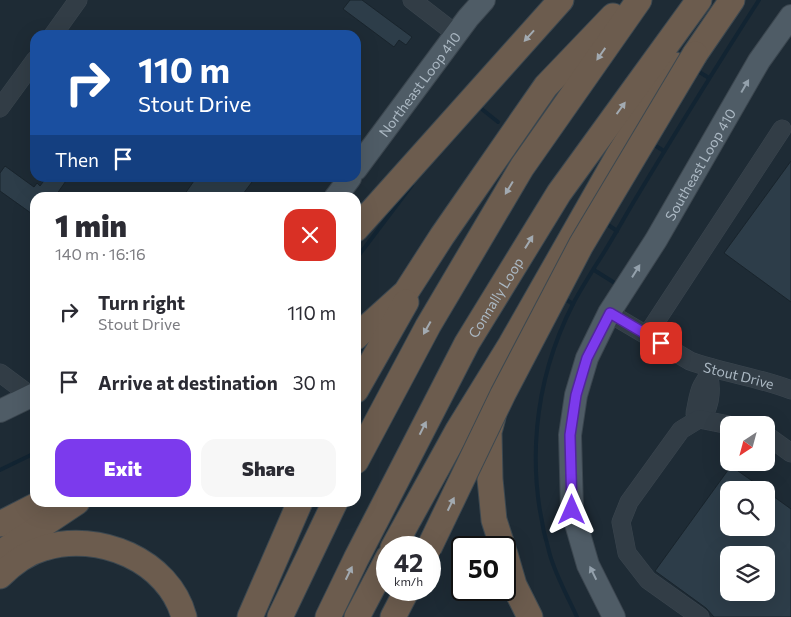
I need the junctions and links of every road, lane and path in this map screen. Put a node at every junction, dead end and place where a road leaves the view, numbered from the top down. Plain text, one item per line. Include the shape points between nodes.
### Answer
1 (78, 0) edge
2 (412, 0) edge
3 (484, 0) edge
4 (561, 0) edge
5 (629, 0) edge
6 (639, 0) edge
7 (699, 0) edge
8 (718, 0) edge
9 (732, 0) edge
10 (791, 16) edge
11 (57, 30) edge
12 (456, 34) junction
13 (30, 67) edge
14 (0, 108) edge
15 (782, 129) dead end
16 (361, 162) edge
17 (361, 223) edge
18 (442, 236) junction
19 (610, 313) junction
20 (361, 333) edge
21 (647, 335) junction
22 (511, 344) junction
23 (0, 373) edge
24 (710, 373) junction
25 (361, 381) edge
26 (791, 390) edge
27 (30, 392) edge
28 (30, 396) edge
29 (0, 411) edge
30 (699, 416) junction
31 (720, 422) edge
32 (775, 441) edge
33 (361, 452) edge
34 (791, 453) edge
35 (33, 507) edge
36 (70, 507) edge
37 (298, 507) edge
38 (333, 507) edge
39 (0, 524) edge
40 (400, 536) edge
41 (435, 536) edge
42 (499, 536) edge
43 (0, 553) edge
44 (0, 576) edge
45 (376, 581) edge
46 (516, 589) edge
47 (401, 601) edge
48 (184, 617) edge
49 (250, 617) edge
50 (280, 617) edge
51 (328, 617) edge
52 (357, 617) edge
53 (393, 617) edge
54 (530, 617) edge
55 (614, 617) edge
56 (700, 617) edge

1 - 11 street
2 - 12 street
3 - 12 main road, Northeast Loop 410
4 -> 17 highway
5 - 18 highway via 546,86
6 -> 33 highway via 522,167 428,326
51 -> 7 highway, Connally Loop via 467,343 559,193
8 - 22 highway via 618,156
41 -> 9 highway, bridge via 503,394 581,245 695,54
19 -> 10 main road, Southeast Loop 410 via 759,61
12 - 16 main road, Northeast Loop 410
13 - 14 street
15 - 21 street
18 - 20 highway via 406,292
18 - 25 highway
19 - 21 street, Stout Drive
55 -> 19 main road, Southeast Loop 410 via 588,565 572,510 570,435 576,395 587,358
21 - 24 street, Stout Drive
22 - 40 highway via 458,430
22 - 42 highway via 489,432 490,479 494,520
23 - 27 street
24 - 26 street, Stout Drive via 767,381
24 - 30 street via 702,386
28 - 29 main road
30 - 31 street
30 - 56 street via 681,430 629,502 621,522 627,553 648,580
32 - 34 street
35 - 39 highway
36 - 43 highway
37 - 49 highway
38 - 50 highway
44 - 48 highway via 25,556 64,543 121,551 158,574 173,591
45 - 52 highway
46 - 54 highway
47 - 53 highway

